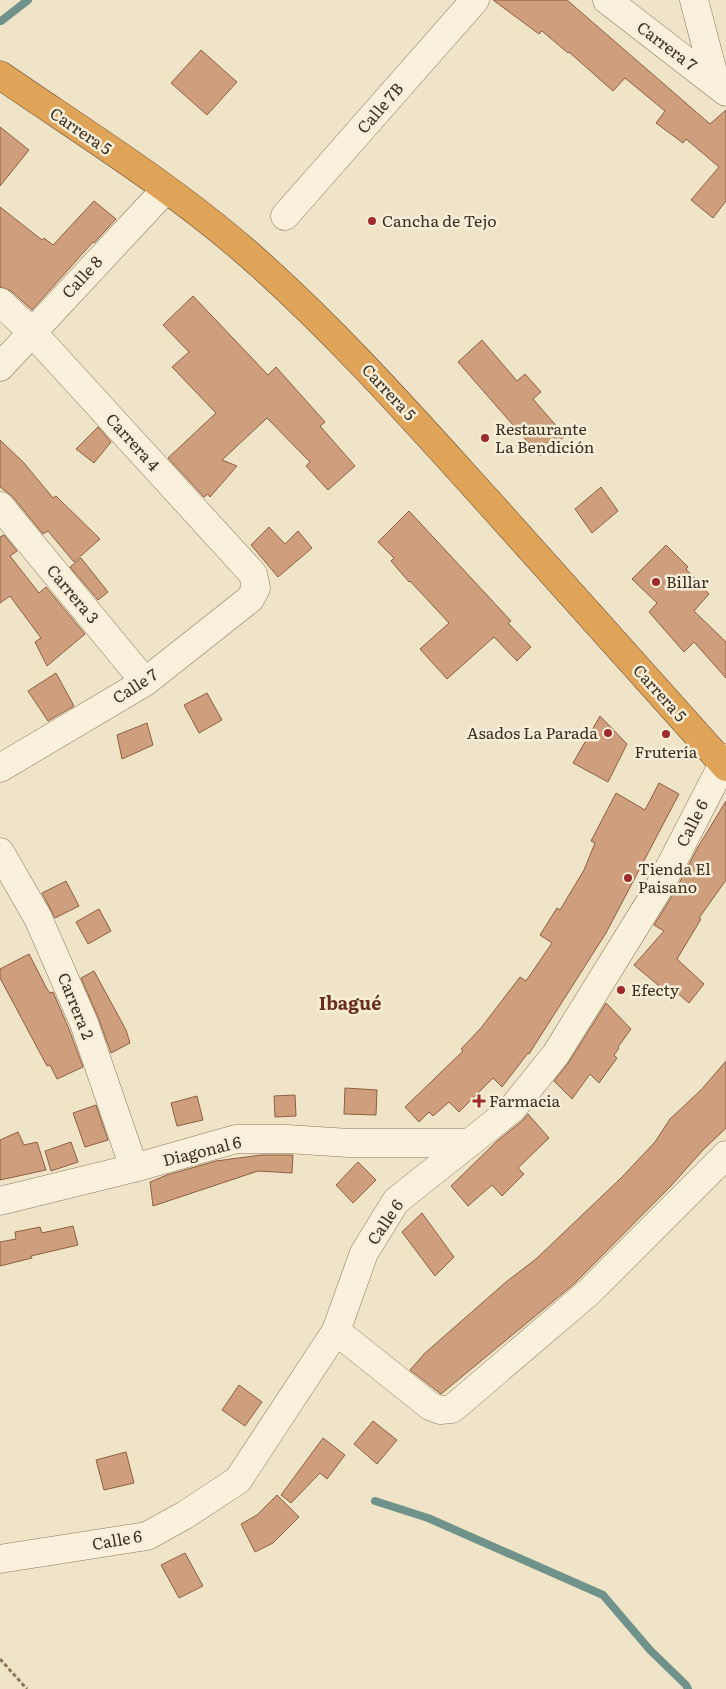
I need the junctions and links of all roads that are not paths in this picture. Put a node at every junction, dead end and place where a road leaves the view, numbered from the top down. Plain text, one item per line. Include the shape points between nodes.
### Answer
1 (475, 0) edge
2 (607, 0) edge
3 (700, 2) edge
4 (0, 75) edge
5 (721, 88) edge
6 (166, 189) junction
7 (284, 216) dead end
8 (0, 302) edge
9 (32, 331) junction
10 (0, 367) edge
11 (0, 506) edge
12 (256, 588) joint
13 (145, 682) junction
14 (725, 762) edge
15 (0, 768) edge
16 (0, 852) edge
17 (468, 1143) junction
18 (726, 1155) edge
19 (134, 1168) junction
20 (0, 1201) edge
21 (336, 1331) junction
22 (0, 1560) edge

1 - 7 street, Calle 7B
2 - 5 street, Carrera 7
3 - 5 street
4 - 6 highway, Carrera 5
6 - 9 street, Calle 8
6 - 14 highway, Carrera 5 via 245,251 348,347
8 - 9 street, Carrera 4
9 - 10 street, Calle 8
9 - 12 street, Carrera 4 via 253,574
11 - 13 street, Carrera 3
12 - 13 street, Calle 7 via 250,599
13 - 15 street, Calle 7
14 - 17 street, Calle 6 via 660,886 556,1054 512,1109
16 - 19 street, Carrera 2 via 38,918 84,1023
17 - 19 street, Diagonal 6 via 236,1139
17 - 21 street, Calle 6 via 396,1201 364,1253
18 - 21 street via 589,1292 452,1409 440,1410 430,1406
19 - 20 street, Diagonal 6
21 - 22 street, Calle 6 via 238,1480 147,1536

